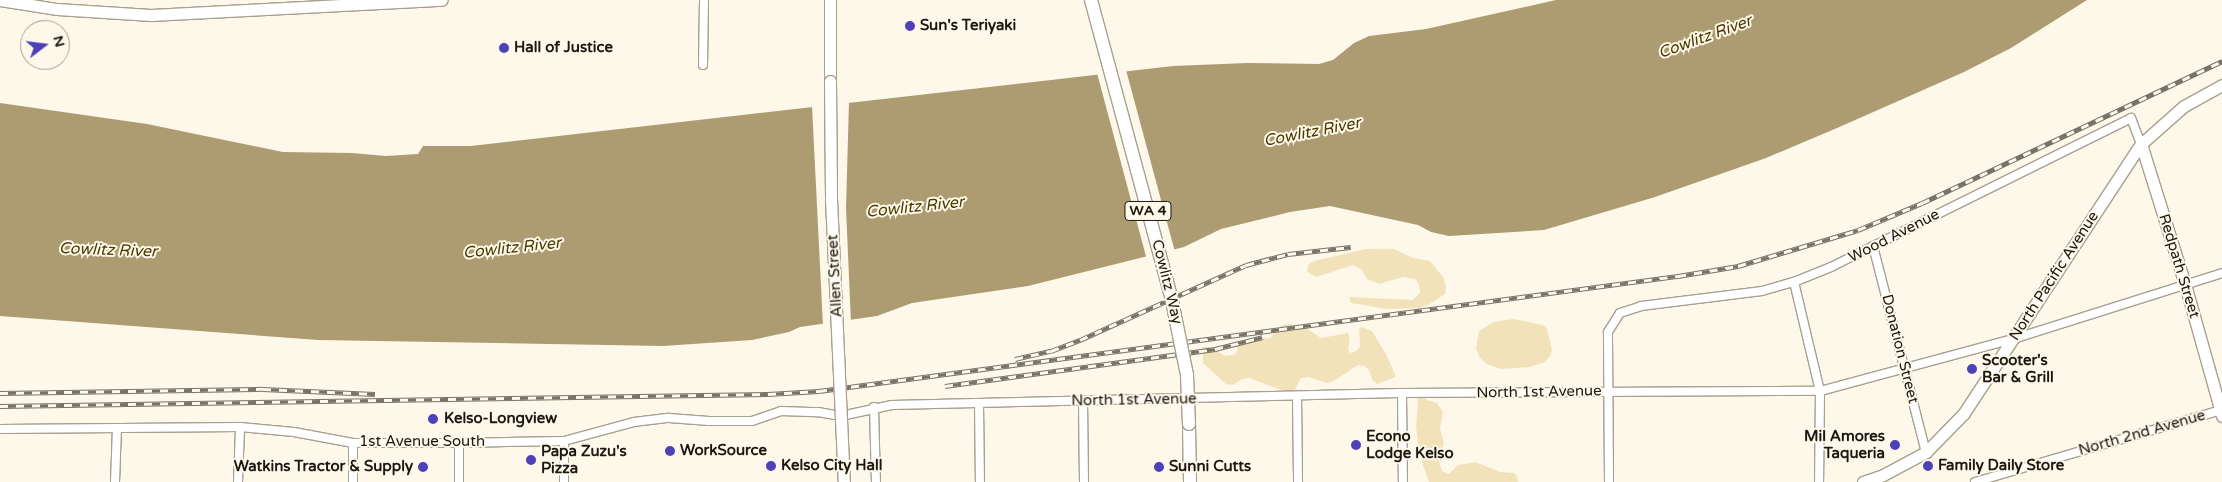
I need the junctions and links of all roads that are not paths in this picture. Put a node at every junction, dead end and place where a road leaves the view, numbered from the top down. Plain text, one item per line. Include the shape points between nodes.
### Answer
1 (0, 0) edge
2 (442, 0) edge
3 (704, 0) edge
4 (830, 0) edge
5 (1091, 0) edge
6 (703, 65) dead end
7 (2222, 85) edge
8 (2131, 118) joint
9 (2141, 144) junction
10 (1873, 246) junction
11 (2222, 273) edge
12 (1794, 282) junction
13 (2185, 284) junction
14 (2013, 339) junction
15 (1905, 368) junction
16 (1610, 391) junction
17 (1820, 391) junction
18 (1402, 393) junction
19 (1297, 396) junction
20 (1083, 401) junction
21 (979, 404) junction
22 (874, 407) junction
23 (2221, 412) edge
24 (841, 416) joint
25 (240, 427) junction
26 (0, 428) edge
27 (116, 428) junction
28 (564, 440) junction
29 (353, 443) junction
30 (459, 443) junction
31 (1926, 452) junction
32 (1885, 479) edge
33 (115, 482) edge
34 (238, 482) edge
35 (353, 482) edge
36 (459, 482) edge
37 (564, 482) edge
38 (844, 482) edge
39 (876, 482) edge
40 (980, 482) edge
41 (1084, 482) edge
42 (1190, 482) edge
43 (1298, 482) edge
44 (1404, 482) edge
45 (1609, 482) edge
46 (1819, 482) edge
47 (1863, 482) edge
48 (1975, 482) edge

1 - 2 main road via 57,9 182,15
3 - 6 street
4 - 38 main road, Allen Street, bridge via 831,199
5 - 42 main road, Cowlitz Way / WA 4, bridge via 1172,301 1187,375
7 - 9 main road, North Pacific Avenue via 2184,106
8 - 9 street, Redpath Street
8 - 10 street, Wood Avenue
9 - 13 main road, Redpath Street
9 - 14 main road, North Pacific Avenue
10 - 12 street, Wood Avenue via 1831,268
10 - 15 street, Donation Street
11 - 13 street, North 1st Avenue
12 - 16 street, Wood Avenue via 1762,291 1641,306 1620,313 1608,332
12 - 17 street
13 - 14 street, North 1st Avenue
13 - 23 main road, Redpath Street
14 - 15 street, North 1st Avenue
14 - 31 main road, North Pacific Avenue via 1964,413
15 - 17 street, North 1st Avenue
15 - 31 street, Donation Street
16 - 17 street, North 1st Avenue
16 - 18 street, North 1st Avenue
16 - 45 street, Wood Avenue
17 - 46 street
18 - 19 street, North 1st Avenue
18 - 44 street
19 - 20 street, North 1st Avenue
19 - 43 street
20 - 21 street, North 1st Avenue
20 - 41 street
21 - 22 street, North 1st Avenue
21 - 40 street
22 - 24 street, North 1st Avenue
22 - 39 street
23 - 48 street, North 2nd Avenue
24 - 28 street, 1st Avenue South via 781,411 752,421 670,418 634,422
25 - 27 street, 1st Avenue South
25 - 29 street, 1st Avenue South via 294,432
25 - 34 street
26 - 27 street, 1st Avenue South
27 - 33 street
28 - 30 street, 1st Avenue South
28 - 37 street
29 - 30 street, 1st Avenue South
29 - 35 street
30 - 36 street
31 - 32 main road, North Pacific Avenue
32 - 47 main road, North Pacific Avenue

